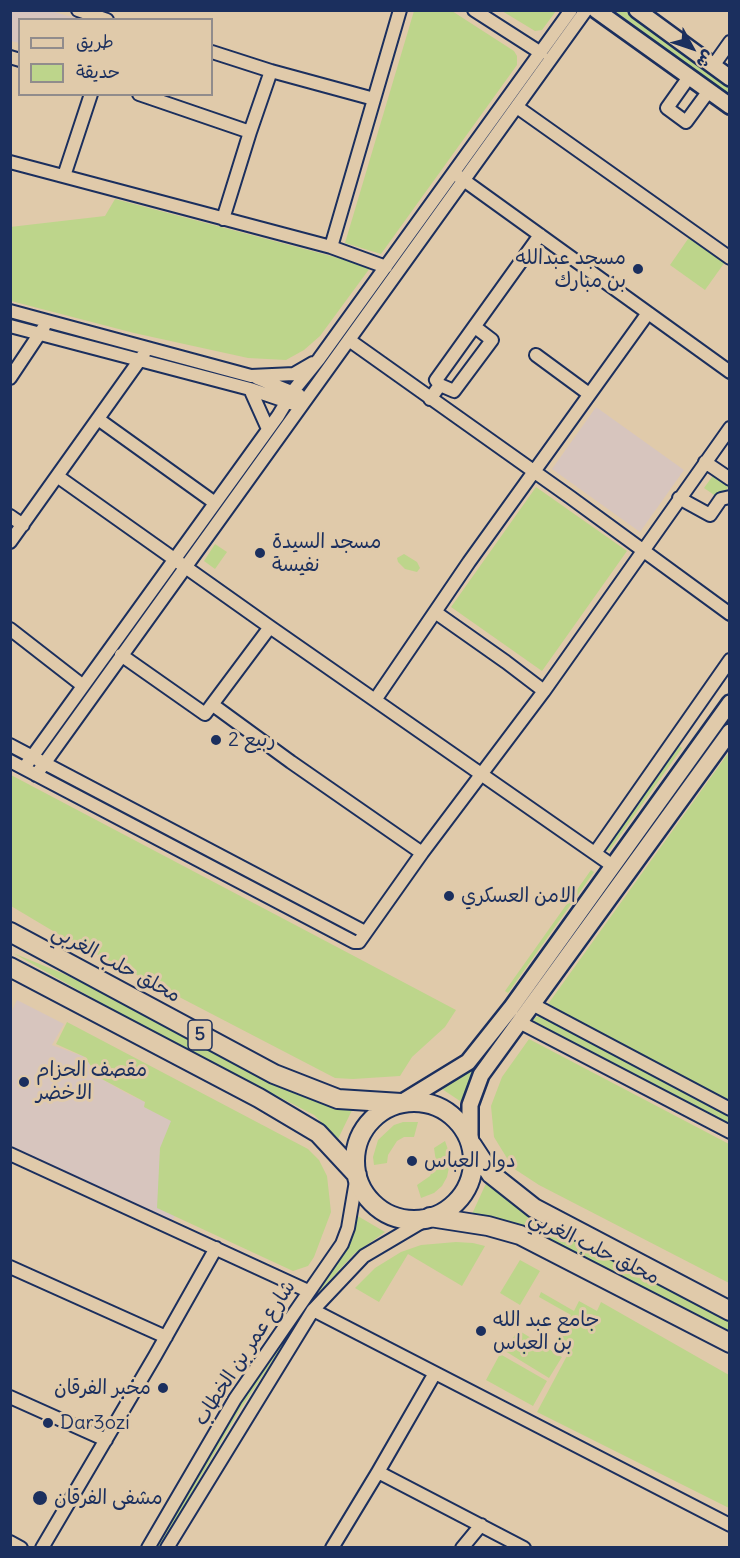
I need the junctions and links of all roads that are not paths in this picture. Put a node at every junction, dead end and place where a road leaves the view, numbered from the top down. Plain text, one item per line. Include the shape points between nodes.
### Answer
1 (400, 10) edge
2 (474, 10) edge
3 (571, 10) edge
4 (586, 10) edge
5 (596, 10) edge
6 (637, 10) edge
7 (85, 11) edge
8 (102, 18) edge
9 (729, 42) edge
10 (213, 52) edge
11 (541, 53) junction
12 (712, 66) junction
13 (271, 71) junction
14 (689, 77) junction
15 (729, 78) edge
16 (708, 92) junction
17 (90, 96) edge
18 (145, 96) edge
19 (374, 99) junction
20 (729, 106) edge
21 (517, 108) junction
22 (250, 132) junction
23 (10, 162) edge
24 (64, 176) junction
25 (459, 177) junction
26 (223, 219) junction
27 (540, 236) junction
28 (331, 247) junction
29 (729, 258) edge
30 (386, 267) junction
31 (10, 311) edge
32 (648, 313) junction
33 (47, 320) junction
34 (10, 326) edge
35 (475, 327) junction
36 (41, 334) junction
37 (349, 340) junction
38 (149, 347) junction
39 (536, 355) dead end
40 (319, 359) junction
41 (140, 360) junction
42 (729, 372) edge
43 (10, 378) edge
44 (250, 382) junction
45 (440, 385) junction
46 (589, 394) junction
47 (290, 396) junction
48 (430, 399) junction
49 (303, 402) junction
50 (98, 419) junction
51 (729, 428) edge
52 (268, 429) junction
53 (705, 462) junction
54 (533, 472) junction
55 (57, 476) junction
56 (729, 479) edge
57 (729, 497) edge
58 (679, 498) junction
59 (214, 503) junction
60 (10, 516) edge
61 (23, 525) junction
62 (10, 542) edge
63 (642, 551) junction
64 (174, 558) junction
65 (185, 566) junction
66 (435, 612) junction
67 (729, 614) edge
68 (270, 627) junction
69 (10, 629) edge
70 (121, 655) junction
71 (729, 660) edge
72 (82, 685) junction
73 (544, 691) junction
74 (375, 700) junction
75 (729, 704) edge
76 (213, 705) junction
77 (729, 732) edge
78 (10, 745) edge
79 (31, 756) junction
80 (10, 761) edge
81 (43, 763) junction
82 (24, 768) junction
83 (36, 775) junction
84 (481, 775) junction
85 (423, 853) junction
86 (594, 853) junction
87 (613, 866) junction
88 (10, 932) edge
89 (365, 932) junction
90 (10, 942) edge
91 (64, 962) junction
92 (10, 964) edge
93 (532, 1004) junction
94 (519, 1022) junction
95 (401, 1103) junction
96 (729, 1109) edge
97 (729, 1132) edge
98 (470, 1141) junction
99 (10, 1154) edge
100 (357, 1175) junction
101 (430, 1217) junction
102 (216, 1248) junction
103 (12, 1271) edge
104 (308, 1291) junction
105 (313, 1310) junction
106 (729, 1311) edge
107 (166, 1337) junction
108 (729, 1343) edge
109 (435, 1373) junction
110 (10, 1397) edge
111 (106, 1440) junction
112 (378, 1472) junction
113 (481, 1525) junction
114 (729, 1525) edge
115 (10, 1542) edge
116 (21, 1548) edge
117 (42, 1548) edge
118 (148, 1548) edge
119 (167, 1548) edge
120 (332, 1548) edge
121 (462, 1548) edge
122 (524, 1548) edge

1 - 19 street
2 - 11 street
3 - 11 street
4 - 21 street
5 - 14 main road
6 - 12 main road
7 - 8 street
9 - 12 street
10 - 13 street
11 - 25 street
12 - 15 main road
13 - 19 street
13 - 22 street
14 - 16 main road
14 - 16 street via 667,108 686,122
16 - 20 main road
17 - 24 street
18 - 22 street
19 - 28 street
21 - 25 street
21 - 29 street
22 - 26 street
23 - 24 street
24 - 26 street
25 - 27 street
25 - 30 street
25 - 37 street
26 - 28 street
27 - 32 street
27 - 35 street
28 - 30 street
30 - 40 street
31 - 33 street
32 - 42 street
32 - 46 street
33 - 36 street
33 - 38 street
34 - 36 street
35 - 45 street via 436,380
35 - 45 street via 492,340 454,392
36 - 41 street
36 - 43 street
37 - 48 street
37 - 49 street
38 - 41 street
38 - 44 street
39 - 46 street
40 - 44 street via 294,374
40 - 47 street
41 - 44 street
41 - 50 street
44 - 47 street
44 - 52 street
45 - 48 street
46 - 54 street
47 - 49 street
47 - 52 street
48 - 54 street
49 - 65 street
50 - 55 street
50 - 59 street
51 - 53 street
52 - 59 street
53 - 56 street
53 - 58 street
54 - 63 street
54 - 66 street
55 - 61 street
55 - 64 street
57 - 58 street via 721,499 710,515
58 - 63 street
59 - 64 street
60 - 61 street
61 - 62 street
63 - 67 street
63 - 73 street
64 - 65 street
64 - 72 street
65 - 68 street
65 - 70 street
66 - 73 street
66 - 74 street
68 - 74 street
68 - 76 street
69 - 72 street
70 - 76 street via 205,714
70 - 81 street
71 - 86 street
72 - 79 street
73 - 84 street
74 - 84 street
75 - 87 main road
76 - 85 street
77 - 93 main road
78 - 79 street
79 - 81 street
79 - 82 street
80 - 82 street
81 - 83 street
81 - 89 street
82 - 83 street
83 - 89 street via 354,942 359,942
84 - 85 street
84 - 86 street
85 - 89 street
86 - 87 street
87 - 95 main road via 468,1062
88 - 91 highway, محلق حلب الغربي / 5
90 - 91 highway
91 - 95 highway, محلق حلب الغربي / 5 via 274,1074 338,1100
92 - 100 highway, 5 via 318,1133
93 - 94 main road
93 - 96 street
94 - 97 street
94 - 98 main road via 481,1075 470,1105
95 - 98 highway via 423,1102 443,1109 459,1123
95 - 100 highway via 380,1113 364,1130 356,1152
98 - 101 highway via 472,1173 464,1192 449,1208
98 - 106 highway, محلق حلب الغربي via 491,1174 534,1208
99 - 102 street
100 - 101 highway via 367,1196 384,1212 407,1219
100 - 104 street, شارع عمر بن الخطاب via 342,1244
101 - 105 street, شارع عمر بن الخطاب via 364,1256
101 - 108 highway, محلق حلب الغربي via 520,1235
102 - 104 street
102 - 107 street
103 - 107 street
104 - 118 street, شارع عمر بن الخطاب via 235,1399
105 - 109 street
105 - 119 street, شارع عمر بن الخطاب
107 - 111 street
109 - 112 street
109 - 114 street
110 - 111 street
111 - 117 street
112 - 113 street
112 - 120 street
113 - 121 street
113 - 122 street
115 - 116 street

